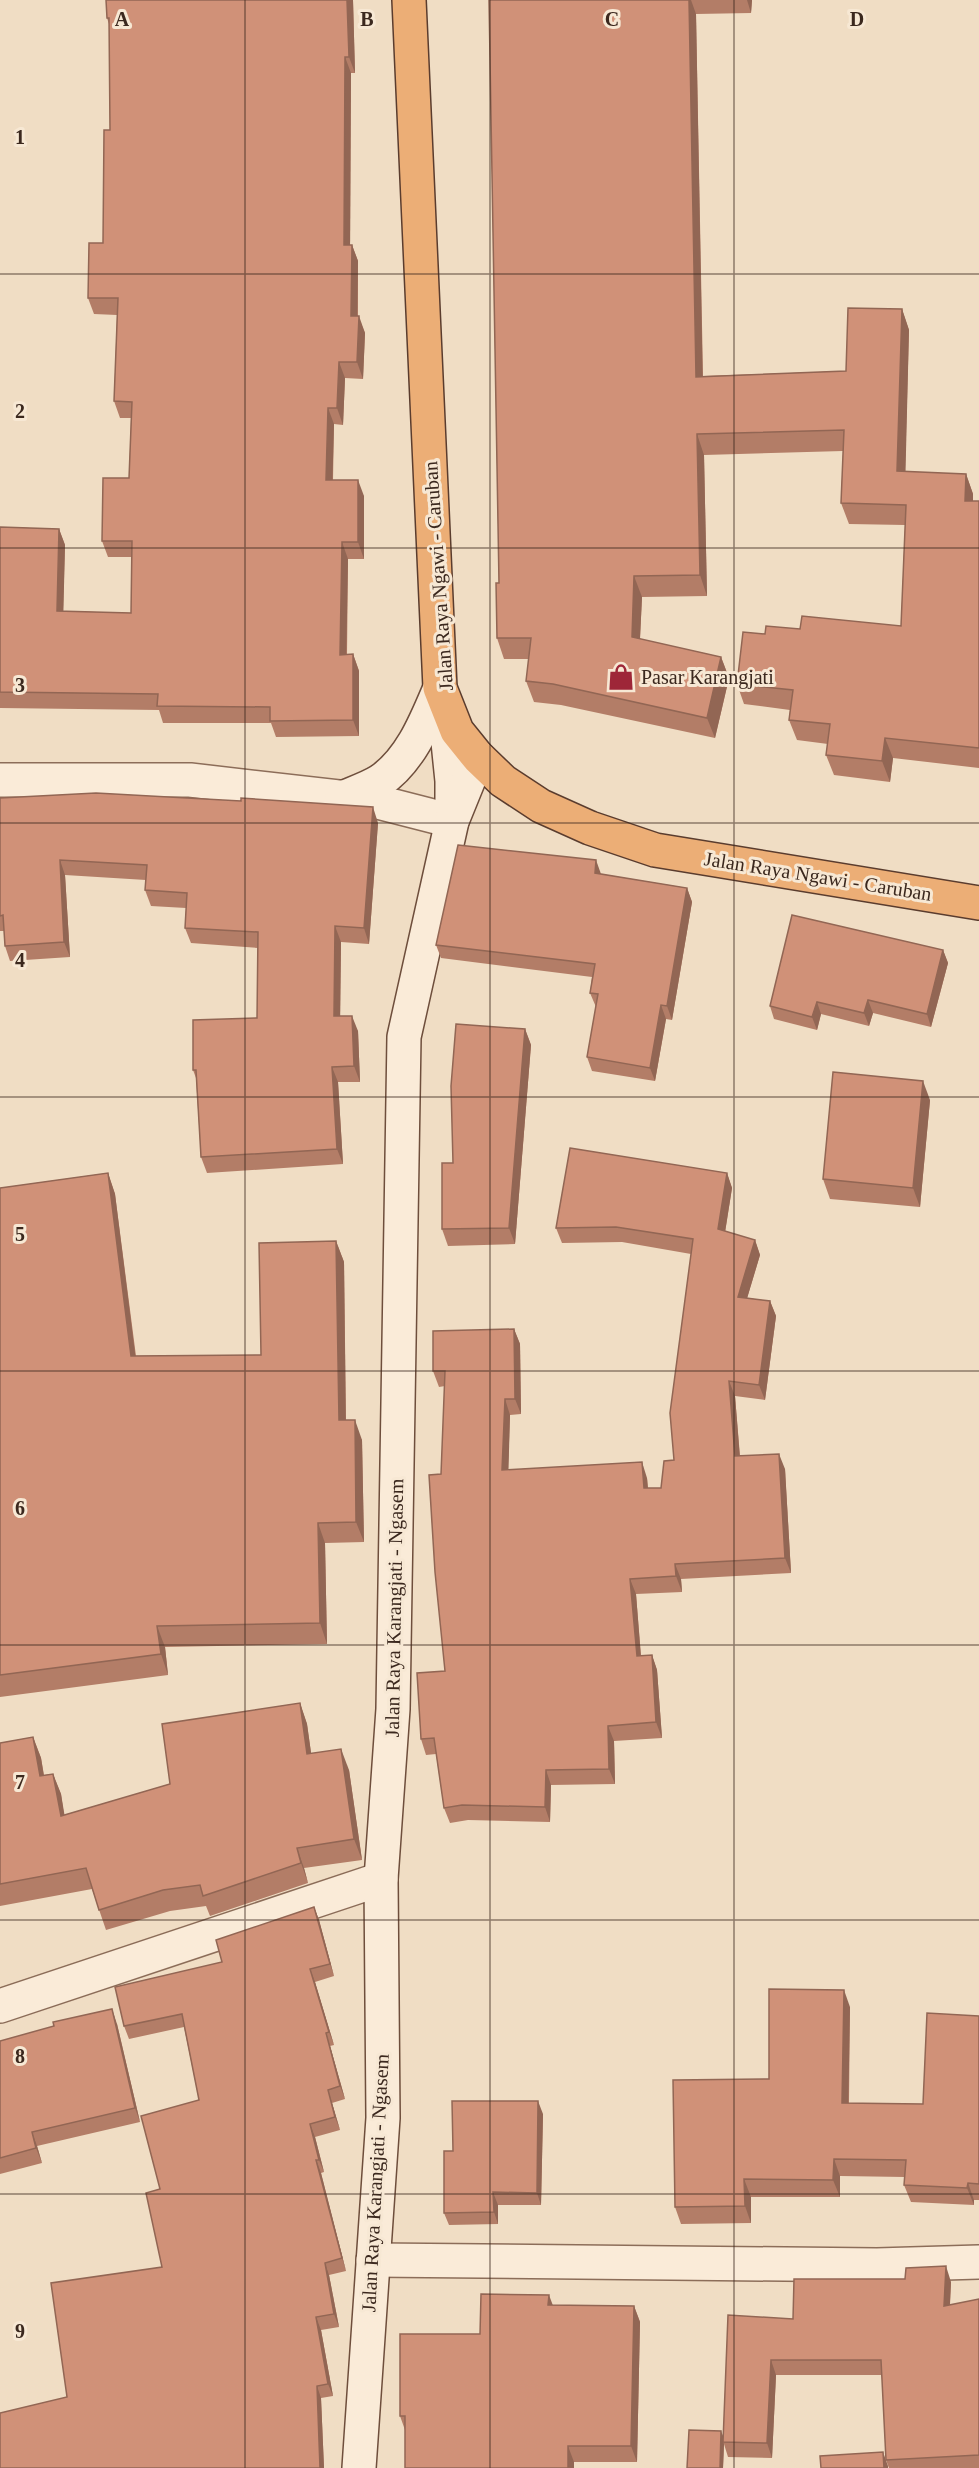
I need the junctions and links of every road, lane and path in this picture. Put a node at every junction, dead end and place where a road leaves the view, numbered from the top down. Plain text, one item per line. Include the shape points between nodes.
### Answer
1 (410, 0) edge
2 (442, 692) junction
3 (478, 757) junction
4 (0, 780) edge
5 (342, 798) junction
6 (452, 821) junction
7 (979, 903) edge
8 (381, 1879) junction
9 (0, 2006) edge
10 (373, 2260) junction
11 (979, 2262) edge
12 (359, 2468) edge

1 - 2 highway, Jalan Raya Ngawi - Caruban
2 - 3 highway, Jalan Raya Ngawi - Caruban via 457,731
2 - 5 main road via 405,755 380,780
2 - 6 main road via 452,781
3 - 6 main road, Jalan Raya Karangjati - Ngasem
3 - 7 highway, Jalan Raya Ngawi - Caruban via 503,781 541,806 655,850
4 - 5 main road via 190,780
5 - 6 main road via 374,801
6 - 8 main road, Jalan Raya Karangjati - Ngasem via 404,1037 393,1709
8 - 9 main road
8 - 10 main road, Jalan Raya Karangjati - Ngasem via 383,2118
10 - 11 main road via 877,2265
10 - 12 main road, Jalan Raya Karangjati - Ngasem

